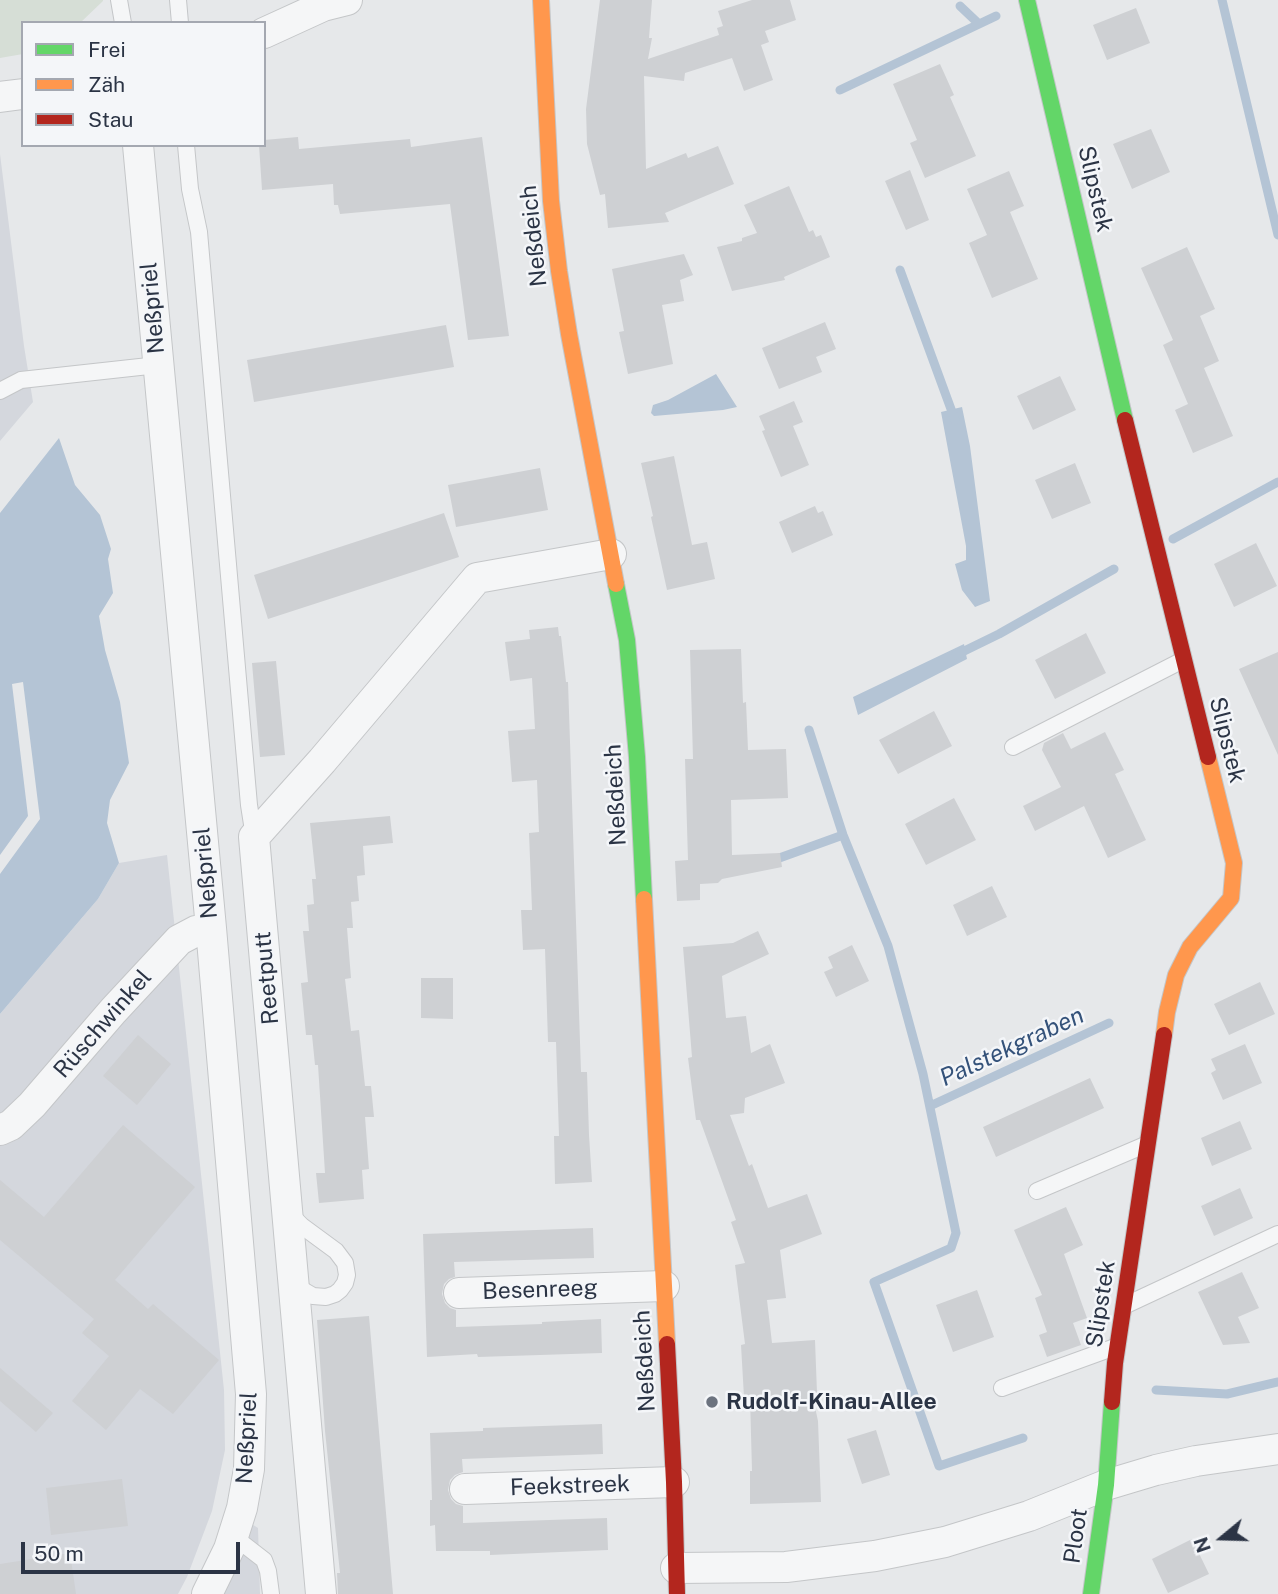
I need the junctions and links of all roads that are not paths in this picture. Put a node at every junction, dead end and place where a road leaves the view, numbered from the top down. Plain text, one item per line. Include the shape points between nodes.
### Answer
1 (119, 0) edge
2 (178, 0) edge
3 (541, 0) edge
4 (1027, 0) edge
5 (331, 2) edge
6 (122, 21) edge
7 (180, 21) edge
8 (266, 32) edge
9 (21, 94) edge
10 (0, 97) edge
11 (138, 147) edge
12 (186, 147) edge
13 (158, 365) junction
14 (0, 391) edge
15 (611, 554) junction
16 (1183, 660) junction
17 (1013, 747) dead end
18 (254, 837) junction
19 (211, 928) junction
20 (0, 1130) edge
21 (1148, 1144) junction
22 (1037, 1191) dead end
23 (288, 1213) junction
24 (1278, 1234) edge
25 (295, 1285) junction
26 (664, 1286) junction
27 (459, 1293) dead end
28 (1123, 1306) junction
29 (1117, 1347) junction
30 (1002, 1388) dead end
31 (1278, 1448) edge
32 (674, 1482) junction
33 (1106, 1485) junction
34 (465, 1489) dead end
35 (233, 1536) junction
36 (677, 1581) edge
37 (207, 1594) edge
38 (271, 1594) edge
39 (321, 1594) edge
40 (1091, 1594) edge

1 - 6 lane
2 - 7 lane
3 - 15 street, Neßdeich via 559,271
4 - 16 street, Slipstek
5 - 8 street
9 - 10 street
11 - 13 street, Neßpriel
12 - 18 lane via 199,232
13 - 14 lane via 21,380
13 - 19 street, Neßpriel
15 - 18 street via 477,578
15 - 26 street, Neßdeich via 627,640 637,757
16 - 17 lane
16 - 21 street, Slipstek via 1234,863 1231,898 1190,947 1175,975
18 - 23 street, Reetputt
19 - 20 street, Rüschwinkel via 179,940 32,1105
19 - 35 street, Neßpriel via 251,1394 249,1469
21 - 22 lane
21 - 28 street, Slipstek
23 - 25 street, Reetputt
23 - 25 lane via 336,1251 347,1275 341,1290 326,1297 313,1296
24 - 28 lane
25 - 39 street, Reetputt
26 - 27 street, Besenreeg
26 - 32 street, Neßdeich
28 - 29 street, Slipstek
29 - 30 lane
29 - 33 street, Slipstek
31 - 33 street via 1196,1461
32 - 34 street, Feekstreek
32 - 36 street, Neßdeich
33 - 36 street via 1029,1516 945,1542 875,1556
33 - 40 street, Ploot
35 - 37 street, Neßpriel
35 - 38 lane via 264,1560

